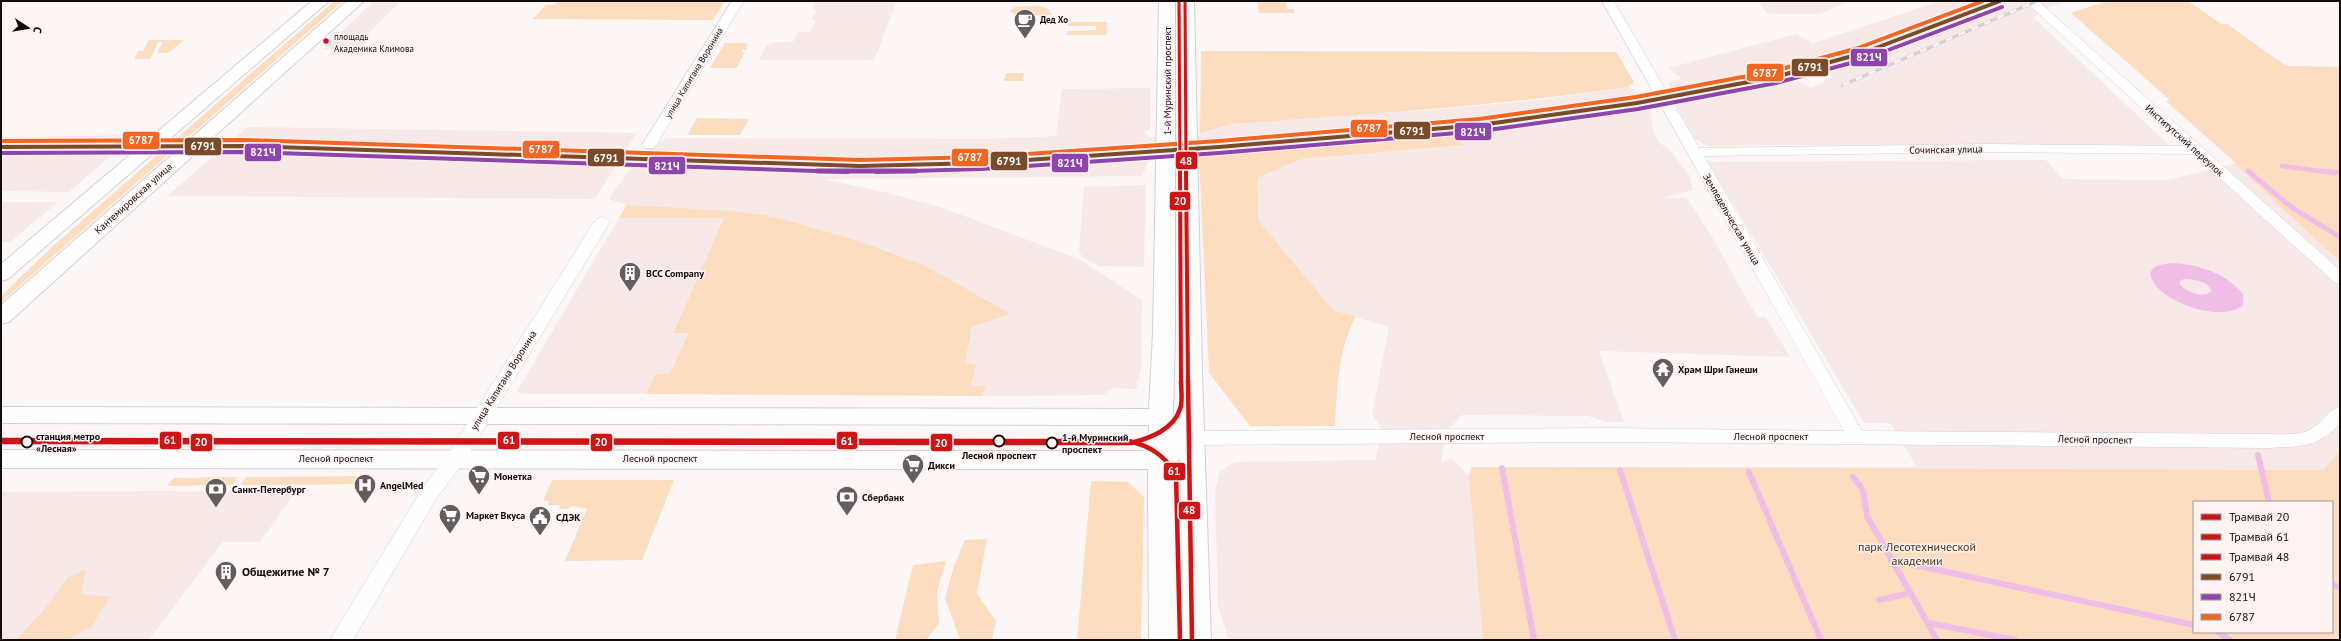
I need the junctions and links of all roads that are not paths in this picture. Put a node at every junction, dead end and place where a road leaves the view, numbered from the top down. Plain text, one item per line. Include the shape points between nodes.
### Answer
1 (321, 1) edge
2 (356, 1) edge
3 (738, 1) edge
4 (1167, 1) edge
5 (1186, 1) edge
6 (1608, 1) edge
7 (2031, 1) edge
8 (649, 145) dead end
9 (2197, 150) junction
10 (1695, 152) junction
11 (602, 222) dead end
12 (1, 275) edge
13 (2340, 279) edge
14 (1, 317) edge
15 (2340, 413) edge
16 (1, 415) edge
17 (481, 417) junction
18 (1160, 417) junction
19 (1856, 436) junction
20 (1192, 438) junction
21 (456, 458) junction
22 (1, 459) edge
23 (1160, 460) junction
24 (341, 640) edge
25 (1163, 640) edge
26 (1196, 640) edge

1 - 12 main road
2 - 14 main road, Кантемировская улица
3 - 8 street, улица Капитана Воронина
4 - 18 main road, 1-й Муринский проспект via 1163,372
5 - 20 main road, 1-й Муринский проспект
6 - 10 street, Земледельческая улица
7 - 9 street, Институтский переулок
9 - 10 street, Сочинская улица via 1989,148
9 - 13 street, Институтский переулок
10 - 19 street, Земледельческая улица
11 - 17 street, улица Капитана Воронина
15 - 19 street, Лесной проспект via 2318,434 2304,439 2268,441
16 - 17 main road
17 - 18 main road
17 - 21 street, улица Капитана Воронина
18 - 20 main road
18 - 23 main road, 1-й Муринский проспект
19 - 20 street, Лесной проспект
20 - 23 main road
20 - 26 main road, 1-й Муринский проспект
21 - 22 main road, Лесной проспект
21 - 23 main road, Лесной проспект
21 - 24 street, улица Капитана Воронина via 429,494
23 - 25 main road, 1-й Муринский проспект

